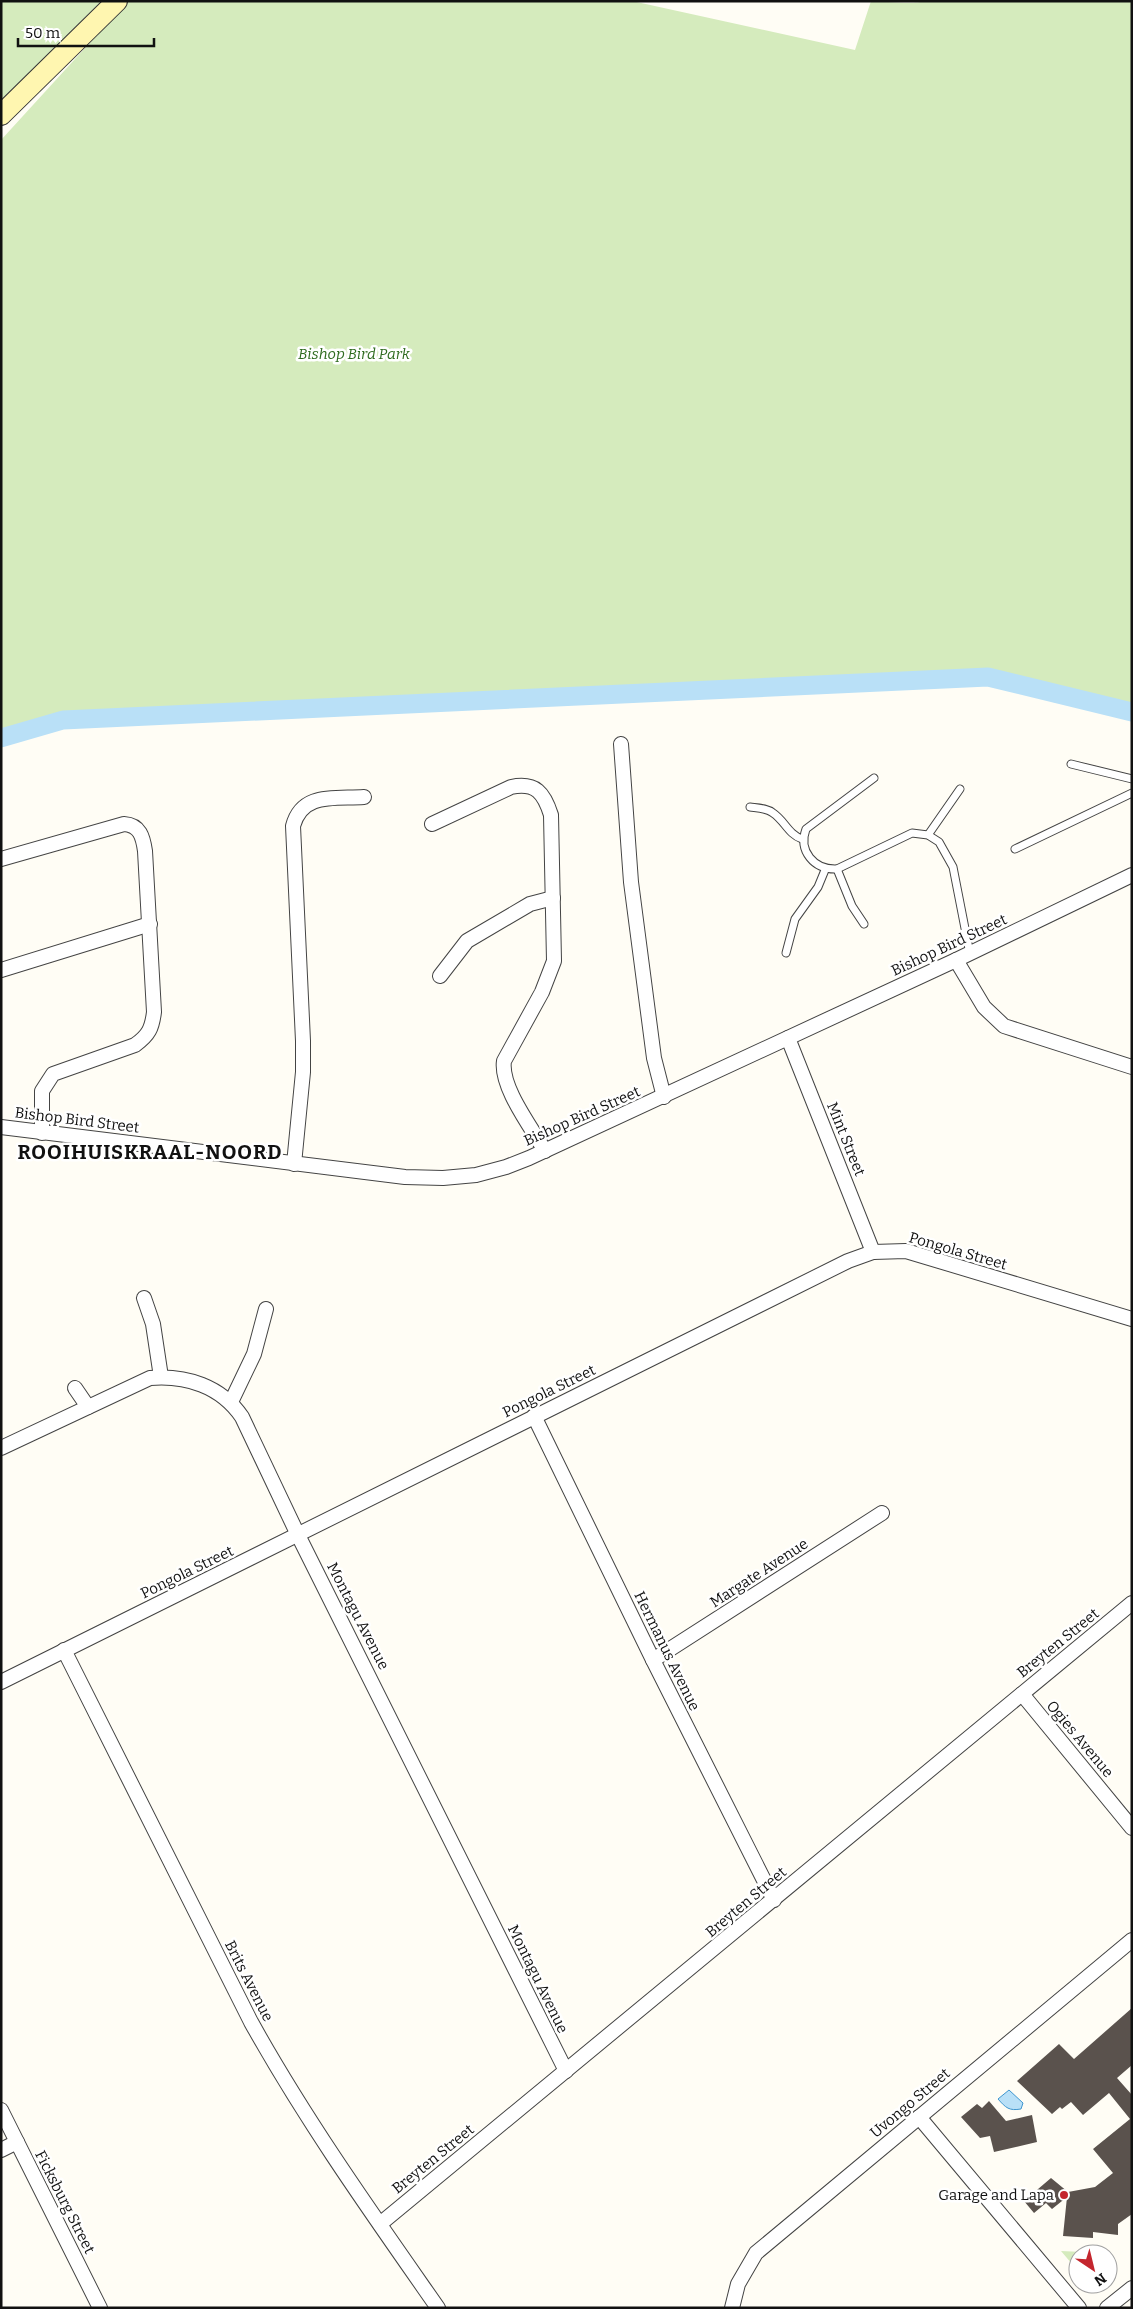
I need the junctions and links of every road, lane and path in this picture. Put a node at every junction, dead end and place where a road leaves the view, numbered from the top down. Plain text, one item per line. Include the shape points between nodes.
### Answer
1 (117, 1) edge
2 (1, 115) edge
3 (621, 744) dead end
4 (1070, 764) dead end
5 (874, 778) dead end
6 (1132, 779) edge
7 (960, 789) dead end
8 (1132, 793) edge
9 (364, 797) dead end
10 (750, 807) dead end
11 (432, 824) dead end
12 (928, 835) junction
13 (802, 839) junction
14 (1015, 849) dead end
15 (1, 859) edge
16 (836, 869) junction
17 (825, 870) junction
18 (1132, 875) edge
19 (553, 898) junction
20 (150, 924) junction
21 (864, 924) dead end
22 (786, 953) dead end
23 (970, 954) junction
24 (956, 960) junction
25 (1, 970) edge
26 (440, 976) dead end
27 (788, 1038) junction
28 (1132, 1067) edge
29 (664, 1097) junction
30 (1, 1127) edge
31 (42, 1133) junction
32 (545, 1151) junction
33 (294, 1164) junction
34 (873, 1252) junction
35 (144, 1298) dead end
36 (266, 1309) dead end
37 (1132, 1319) edge
38 (161, 1377) junction
39 (76, 1388) dead end
40 (232, 1402) junction
41 (88, 1408) junction
42 (534, 1416) junction
43 (1, 1448) edge
44 (882, 1513) dead end
45 (298, 1535) junction
46 (1132, 1603) edge
47 (64, 1650) junction
48 (653, 1660) junction
49 (1, 1682) edge
50 (1022, 1694) junction
51 (1132, 1828) edge
52 (774, 1900) junction
53 (1132, 1940) edge
54 (566, 2071) junction
55 (1, 2110) edge
56 (919, 2117) junction
57 (17, 2142) junction
58 (1, 2150) edge
59 (380, 2224) junction
60 (1132, 2288) edge
61 (100, 2308) edge
62 (438, 2308) edge
63 (732, 2308) edge
64 (1079, 2308) edge
65 (1107, 2308) edge

1 - 2 street
3 - 29 street via 631,882 654,1058
4 - 6 lane
5 - 13 lane via 816,819
7 - 12 lane
8 - 14 lane
9 - 33 street via 312,800 296,813 293,826 303,1041
10 - 13 lane via 774,813 794,836
11 - 19 street via 511,787 528,785 534,788 547,802 551,815
12 - 16 lane via 912,833
12 - 23 lane via 939,842 953,867
13 - 17 lane via 806,851
15 - 20 street via 124,824 133,825 143,839
16 - 17 lane
16 - 21 lane via 852,906
17 - 22 lane via 818,886 795,918
18 - 23 street, Bishop Bird Street
19 - 26 street via 530,904 467,942
19 - 32 street via 554,961 551,972 503,1068 505,1081
20 - 25 street
20 - 31 street via 152,1028 135,1045 53,1074 42,1091
23 - 24 street, Bishop Bird Street
24 - 27 street, Bishop Bird Street
24 - 28 street via 984,1007 1004,1026
27 - 29 street, Bishop Bird Street
27 - 34 street, Mint Street
29 - 32 street, Bishop Bird Street
30 - 31 street, Bishop Bird Street
31 - 33 street, Bishop Bird Street
32 - 33 street, Bishop Bird Street via 476,1175 443,1178 405,1177
34 - 37 street, Pongola Street via 906,1251
34 - 42 street, Pongola Street via 848,1261
35 - 38 street
36 - 40 street via 254,1354
38 - 40 street, Montagu Avenue via 196,1383
38 - 41 street, Montagu Avenue via 150,1378
39 - 41 street
40 - 45 street, Montagu Avenue
41 - 43 street, Montagu Avenue
42 - 45 street, Pongola Street
42 - 48 street, Hermanus Avenue
44 - 48 street, Margate Avenue
45 - 47 street, Pongola Street
45 - 54 street, Montagu Avenue
46 - 50 street, Breyten Street
47 - 49 street, Pongola Street
47 - 59 street, Brits Avenue via 251,2022 276,2066
48 - 52 street, Hermanus Avenue
50 - 51 street, Ogies Avenue
50 - 52 street, Breyten Street
52 - 54 street, Breyten Street
53 - 56 street, Uvongo Street
54 - 59 street, Breyten Street
55 - 57 street, Ficksburg Street
56 - 63 street, Uvongo Street via 756,2253 738,2284
56 - 64 street
57 - 58 street
57 - 61 street, Ficksburg Street
59 - 62 street, Brits Avenue
60 - 65 street

